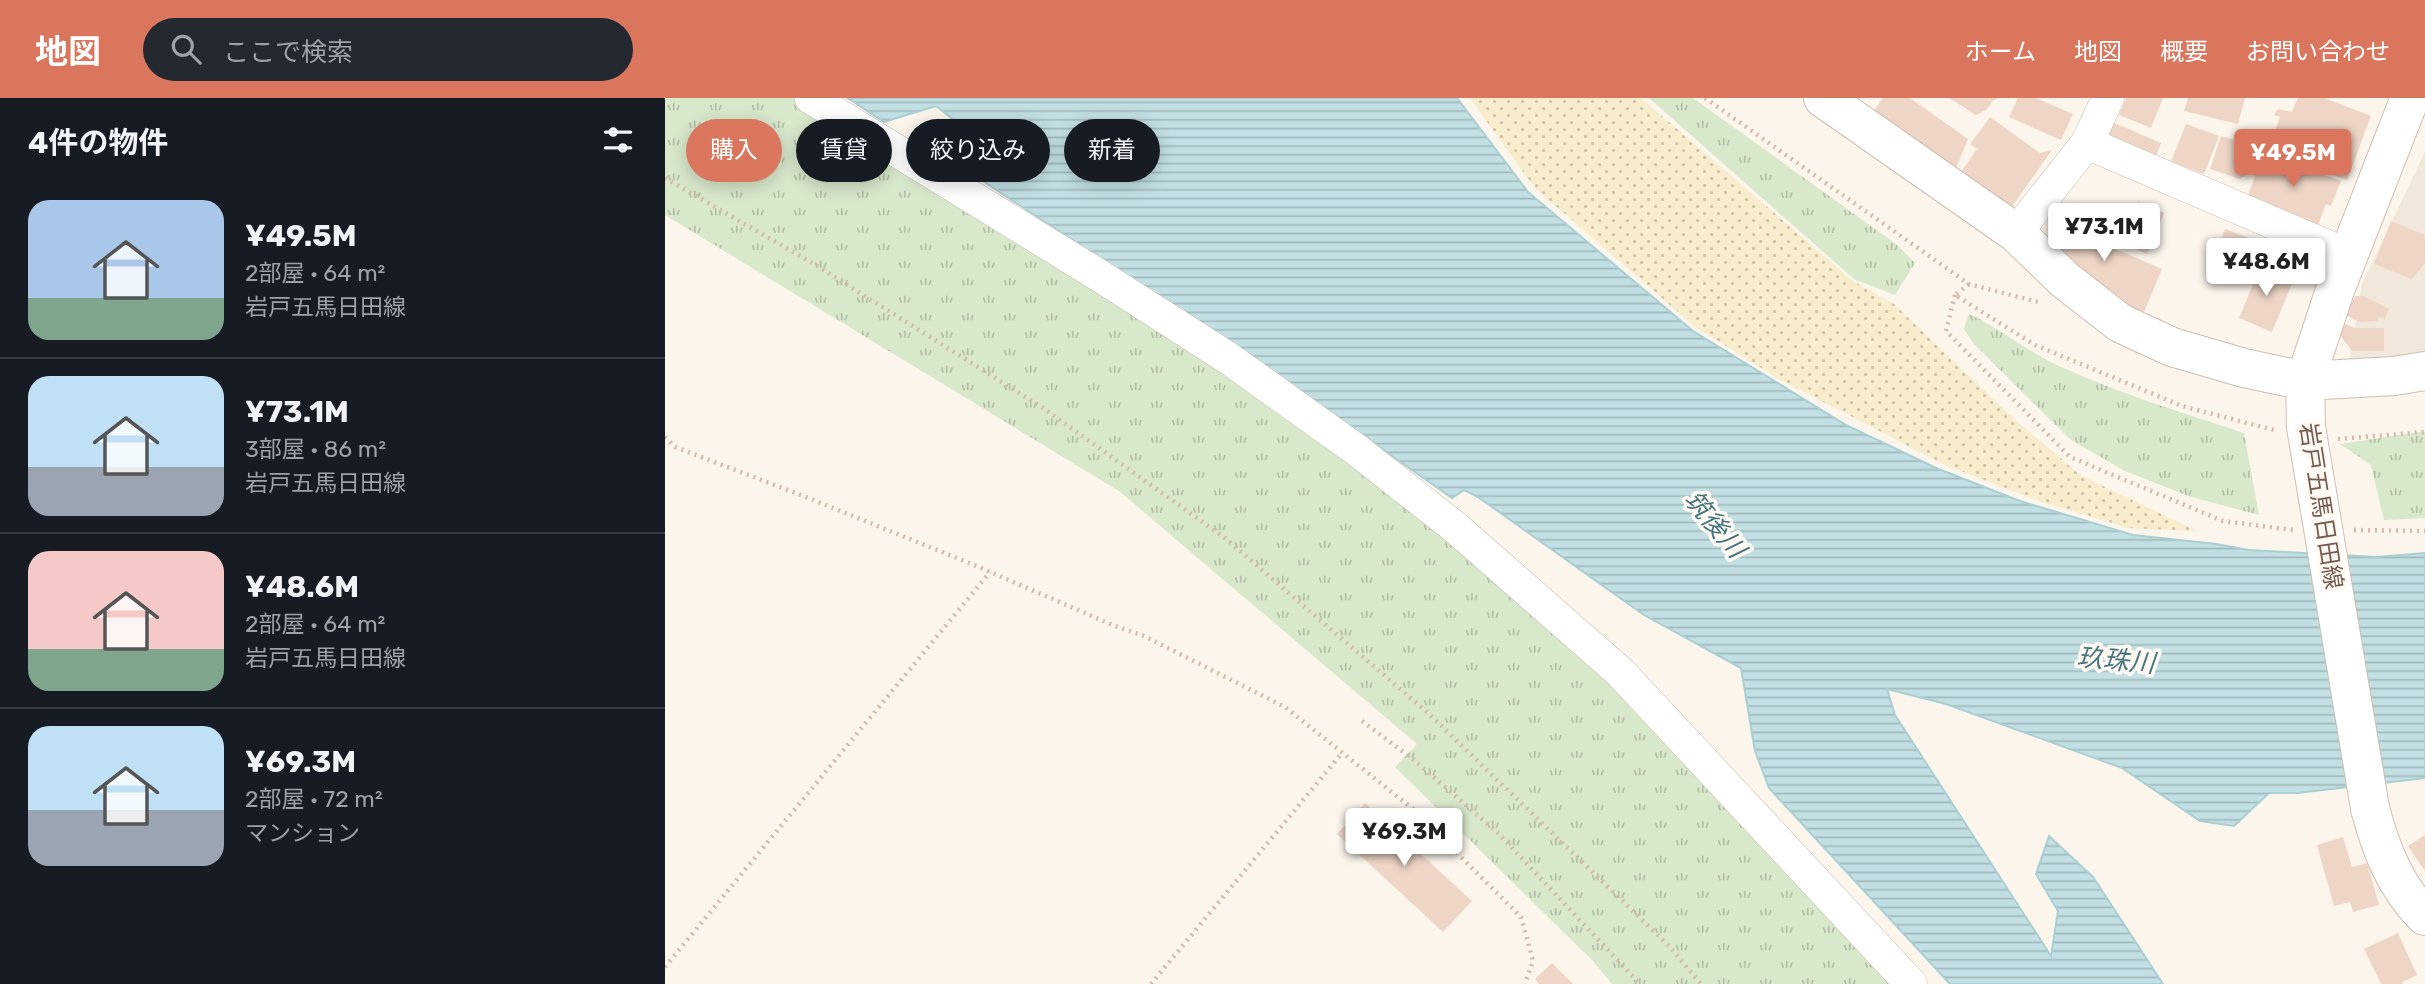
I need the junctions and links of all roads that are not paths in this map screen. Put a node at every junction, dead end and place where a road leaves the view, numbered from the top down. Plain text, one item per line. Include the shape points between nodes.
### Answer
1 (811, 98) edge
2 (1823, 98) edge
3 (2108, 98) edge
4 (2410, 98) edge
5 (2087, 143) junction
6 (2016, 233) junction
7 (2350, 256) junction
8 (2425, 371) edge
9 (2305, 381) junction
10 (2422, 919) edge
11 (1911, 984) edge

1 - 11 street via 1228,358 1456,528 1621,672
2 - 6 main road
3 - 5 street
4 - 7 main road, 岩戸五馬日田線
5 - 6 street
5 - 7 street
6 - 9 main road via 2120,323 2172,347
7 - 9 main road, 岩戸五馬日田線
8 - 9 main road
9 - 10 main road, 岩戸五馬日田線, bridge via 2309,433 2370,808 2378,842

